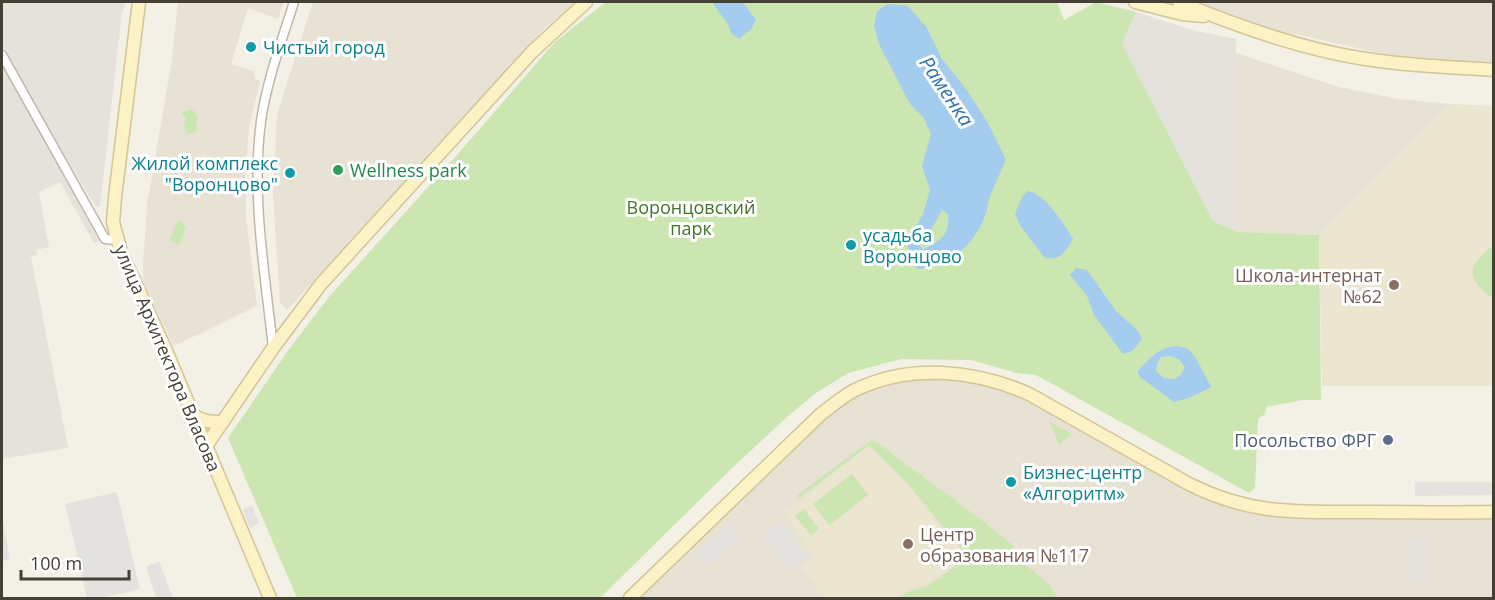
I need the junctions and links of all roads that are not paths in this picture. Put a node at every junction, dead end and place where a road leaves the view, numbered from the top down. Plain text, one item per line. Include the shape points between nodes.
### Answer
1 (139, 2) edge
2 (294, 2) edge
3 (586, 2) edge
4 (1135, 2) edge
5 (1181, 8) edge
6 (2, 55) edge
7 (1494, 70) edge
8 (117, 240) junction
9 (273, 348) junction
10 (193, 415) junction
11 (223, 422) junction
12 (206, 446) junction
13 (1494, 512) edge
14 (270, 598) edge
15 (630, 598) edge

1 - 8 street, улица Архитектора Власова via 115,197 113,222
2 - 9 street via 261,120 256,190
3 - 9 street via 532,52 338,265
4 - 5 street
5 - 7 street via 1355,57
6 - 8 street via 105,239
8 - 10 street, улица Архитектора Власова
9 - 11 street
10 - 11 street via 208,422
10 - 12 street, улица Архитектора Власова
11 - 12 street
12 - 14 street, улица Архитектора Власова
13 - 15 street via 1298,512 1247,506 1189,484 1009,385 964,374 929,373 868,384 820,414

